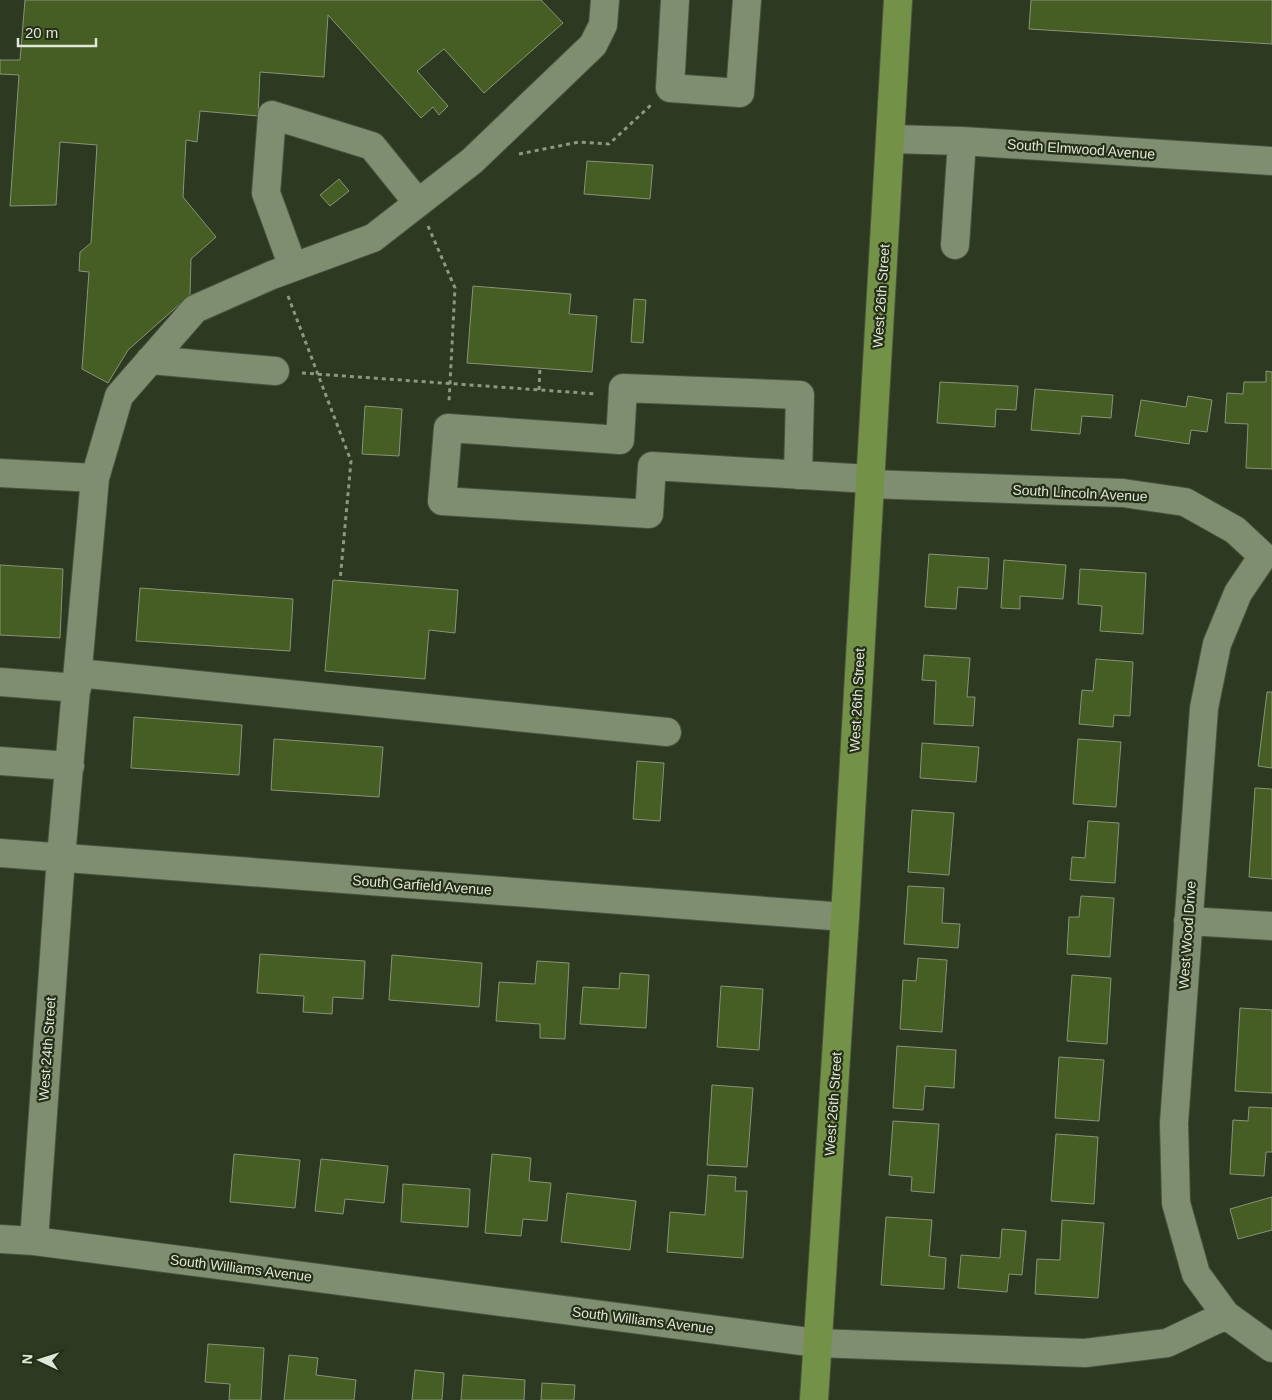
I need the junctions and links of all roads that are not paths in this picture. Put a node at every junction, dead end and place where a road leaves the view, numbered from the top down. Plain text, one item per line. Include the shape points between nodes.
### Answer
1 (605, 0) edge
2 (675, 0) edge
3 (747, 0) edge
4 (898, 0) edge
5 (891, 139) junction
6 (962, 141) junction
7 (1272, 161) edge
8 (418, 203) junction
9 (955, 244) dead end
10 (286, 269) junction
11 (150, 360) junction
12 (274, 371) road end
13 (0, 473) edge
14 (798, 475) junction
15 (94, 478) junction
16 (869, 482) junction
17 (1268, 554) edge
18 (77, 681) junction
19 (0, 682) edge
20 (667, 732) dead end
21 (0, 761) edge
22 (70, 766) junction
23 (0, 853) edge
24 (61, 857) junction
25 (845, 917) junction
26 (1188, 920) junction
27 (1272, 926) edge
28 (0, 1239) edge
29 (34, 1242) junction
30 (1226, 1315) junction
31 (817, 1343) junction
32 (1272, 1348) edge
33 (814, 1400) edge

1 - 8 street, West 24th Street via 603,25 593,45 472,161
2 - 3 street via 670,88 740,93
4 - 5 main road, West 26th Street
5 - 6 street, South Elmwood Avenue
5 - 16 main road, West 26th Street
6 - 7 street, South Elmwood Avenue
6 - 9 street
8 - 10 street, West 24th Street via 373,238
8 - 10 street via 372,146 272,115 266,193
10 - 11 street, West 24th Street via 195,309
11 - 12 street
11 - 15 street, West 24th Street via 119,396
13 - 15 street
14 - 14 street, South Lincoln Avenue via 652,466 649,514 442,501 448,428 620,440 623,388 800,395
14 - 16 street, South Lincoln Avenue
15 - 18 street, West 24th Street
16 - 17 street, South Lincoln Avenue via 1123,493 1184,502 1235,530
16 - 25 main road, West 26th Street
17 - 26 street, West Wood Drive via 1238,593 1217,644 1204,708
18 - 19 street
18 - 20 street
18 - 22 street, West 24th Street
21 - 22 street
22 - 24 street, West 24th Street
23 - 24 street, South Garfield Avenue
24 - 25 street, South Garfield Avenue
24 - 29 street, West 24th Street
25 - 31 main road, West 26th Street
26 - 27 street
26 - 30 street, West Wood Drive via 1174,1123 1176,1203 1196,1274
28 - 29 street, South Williams Avenue
29 - 31 street, South Williams Avenue
30 - 31 street, South Williams Avenue via 1167,1343 1085,1353
30 - 32 street
31 - 33 main road, West 26th Street

